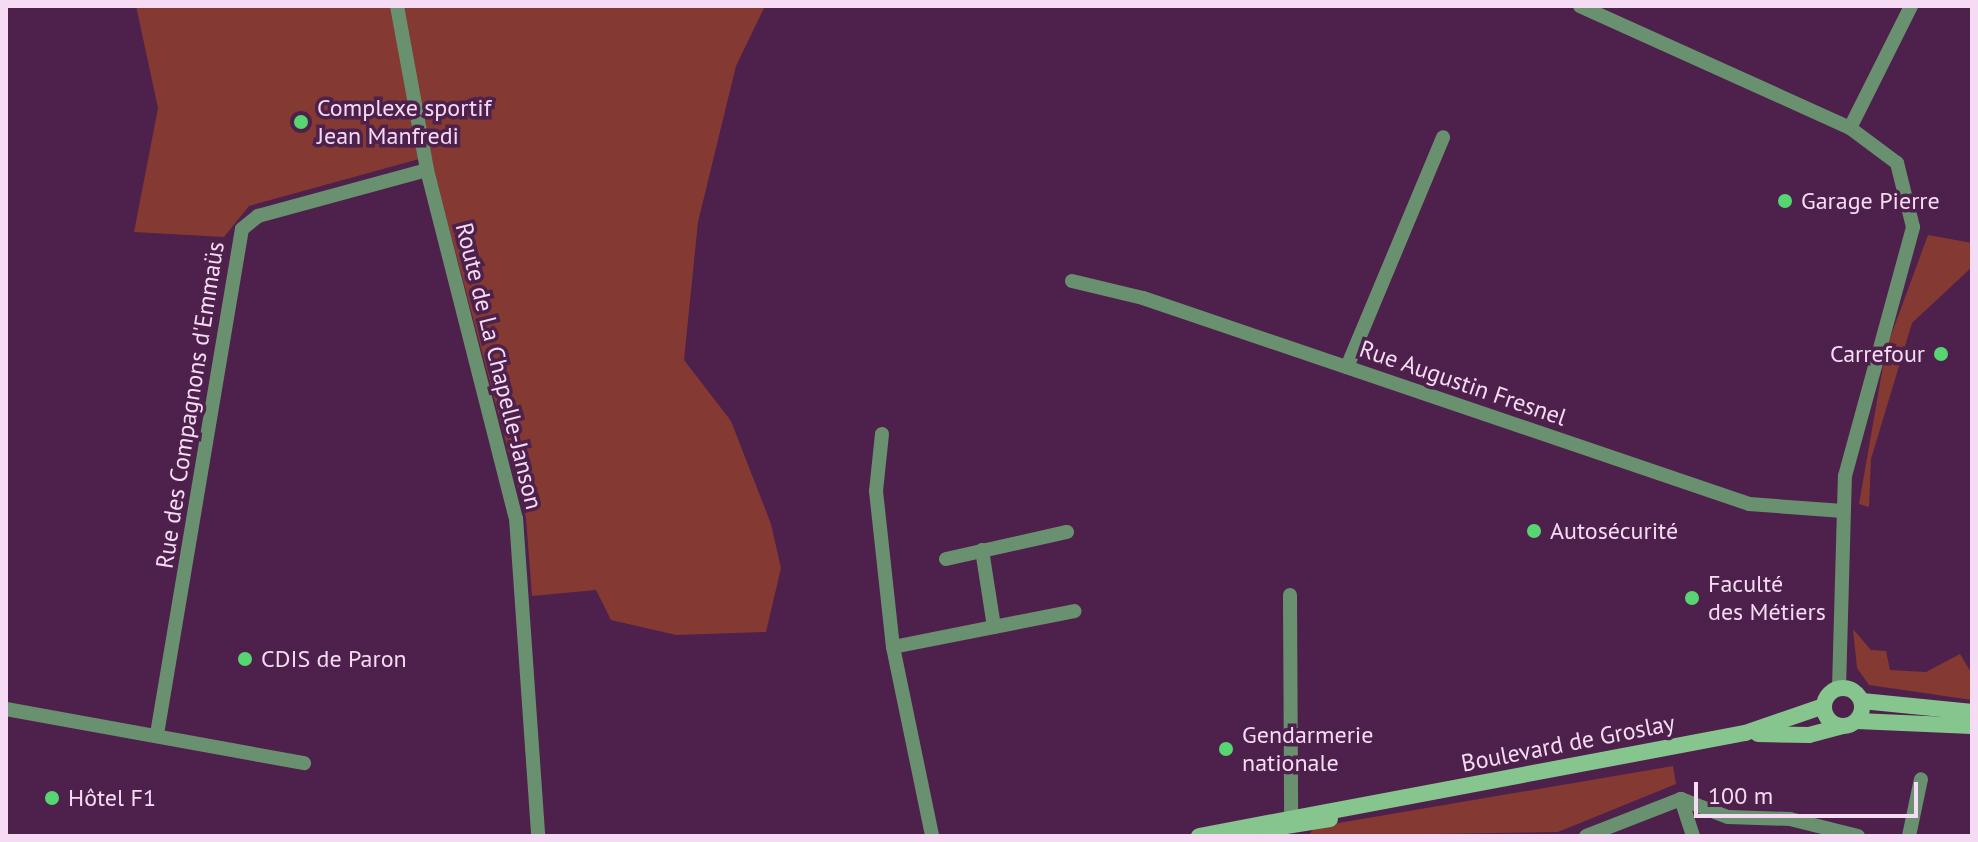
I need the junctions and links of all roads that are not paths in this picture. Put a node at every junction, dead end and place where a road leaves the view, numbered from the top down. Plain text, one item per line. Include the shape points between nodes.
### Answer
1 (397, 6) edge
2 (1580, 6) edge
3 (1911, 6) edge
4 (1850, 128) junction
5 (1443, 137) dead end
6 (427, 170) junction
7 (1072, 281) dead end
8 (1347, 367) junction
9 (882, 434) dead end
10 (1843, 511) junction
11 (1067, 532) dead end
12 (982, 550) junction
13 (946, 559) dead end
14 (1290, 595) dead end
15 (1074, 611) dead end
16 (994, 627) junction
17 (893, 647) junction
18 (1839, 688) junction
19 (1862, 701) junction
20 (6, 709) edge
21 (1972, 712) edge
22 (1838, 718) junction
23 (1972, 726) edge
24 (1745, 733) junction
25 (157, 734) junction
26 (304, 763) dead end
27 (1921, 779) dead end
28 (1681, 799) junction
29 (1292, 826) edge
30 (538, 836) edge
31 (932, 836) edge
32 (1200, 836) edge
33 (1586, 836) edge
34 (1693, 836) edge
35 (1858, 836) edge
36 (1909, 836) edge

1 - 6 street, Route de La Chapelle-Janson
2 - 4 street
3 - 4 street
4 - 10 street via 1897,163 1913,227 1875,348
5 - 8 street
6 - 25 street, Rue des Compagnons d'Emmaüs via 258,216 242,229
6 - 30 street, Route de La Chapelle-Janson via 516,518
7 - 8 street, Rue Augustin Fresnel
8 - 10 street, Rue Augustin Fresnel via 1749,504
9 - 17 street via 876,491
10 - 18 street
11 - 12 street
12 - 13 street
12 - 16 street
14 - 29 street
15 - 16 street
16 - 17 street
17 - 31 street
18 - 19 main road
18 - 22 main road
19 - 21 main road
19 - 22 main road
20 - 25 street
22 - 23 main road, Boulevard de Groslay
22 - 24 main road, Boulevard de Groslay
22 - 24 main road, Boulevard de Groslay via 1781,733
24 - 29 main road, Boulevard de Groslay via 1401,799
25 - 26 street
27 - 36 street
28 - 33 street
28 - 34 street
28 - 35 street via 1728,817 1790,819
29 - 32 main road, Boulevard de Groslay

